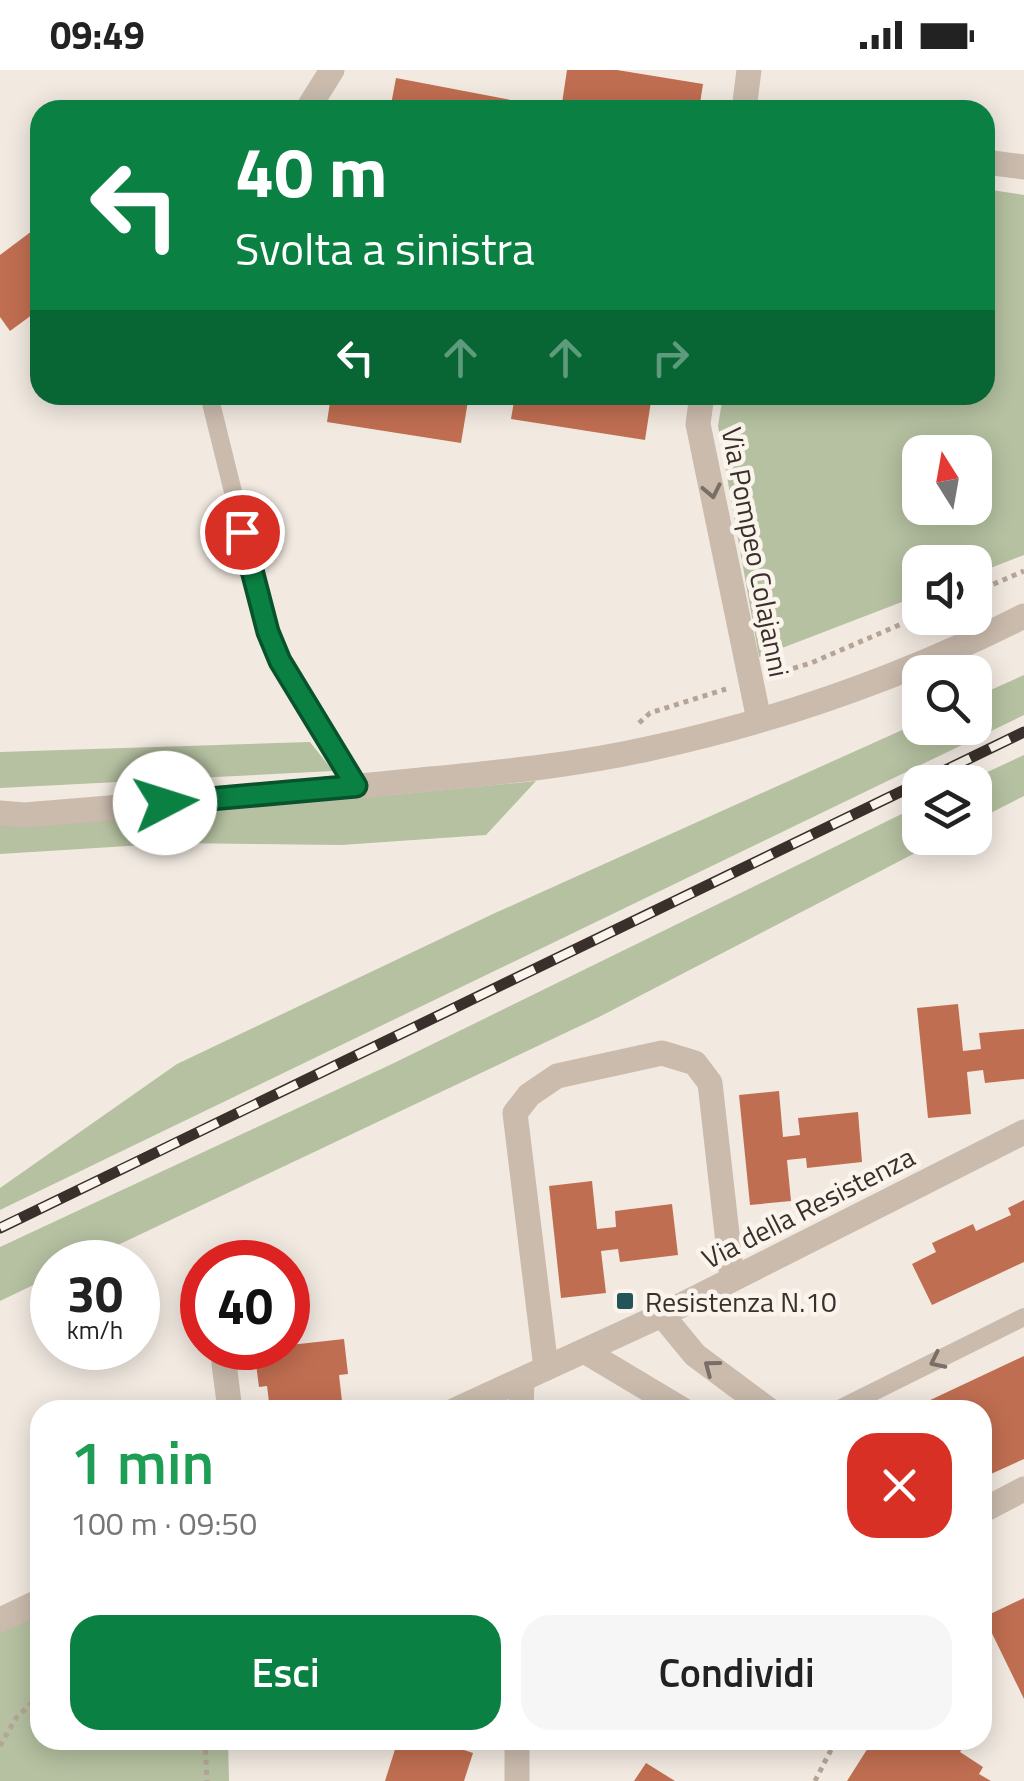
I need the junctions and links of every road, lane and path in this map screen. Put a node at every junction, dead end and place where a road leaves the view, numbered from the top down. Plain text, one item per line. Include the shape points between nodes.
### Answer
1 (332, 70) edge
2 (749, 70) edge
3 (313, 100) edge
4 (745, 100) edge
5 (995, 164) edge
6 (1024, 168) edge
7 (211, 405) edge
8 (701, 405) edge
9 (1024, 571) edge
10 (992, 585) edge
11 (1024, 616) edge
12 (759, 720) junction
13 (356, 786) junction
14 (0, 814) edge
15 (1024, 1132) edge
16 (732, 1278) junction
17 (662, 1315) junction
18 (1024, 1318) edge
19 (586, 1352) junction
20 (546, 1368) junction
21 (225, 1370) edge
22 (522, 1380) junction
23 (229, 1400) edge
24 (477, 1400) edge
25 (521, 1400) edge
26 (666, 1400) edge
27 (755, 1400) edge
28 (857, 1400) edge
29 (1024, 1489) edge
30 (992, 1506) edge
31 (30, 1606) edge
32 (0, 1620) edge
33 (30, 1705) edge
34 (0, 1746) edge
35 (205, 1750) edge
36 (517, 1750) edge
37 (831, 1750) edge
38 (207, 1781) edge
39 (517, 1781) edge
40 (815, 1781) edge

1 - 3 street
2 - 4 street
5 - 6 street
7 - 13 lane via 268,632
8 -> 12 street, Via Pompeo Colajanni via 698,424
9 - 10 path
11 - 12 street via 922,664
12 - 13 street via 651,749 536,768
13 - 14 street
15 - 16 street, Via della Resistenza
16 - 17 street, Via della Resistenza
16 - 20 street via 710,1083 695,1063 662,1053 558,1076 529,1094 516,1113
17 - 19 street, Via della Resistenza
27 -> 17 street via 695,1355
18 -> 28 lane
19 - 20 street, Via della Resistenza
19 - 26 street
20 - 22 street, Via della Resistenza
21 - 23 street
22 - 24 street, Via della Resistenza
22 - 25 street
29 - 30 street
31 - 32 street
33 - 34 path
35 - 38 path
36 - 39 street
37 - 40 path

